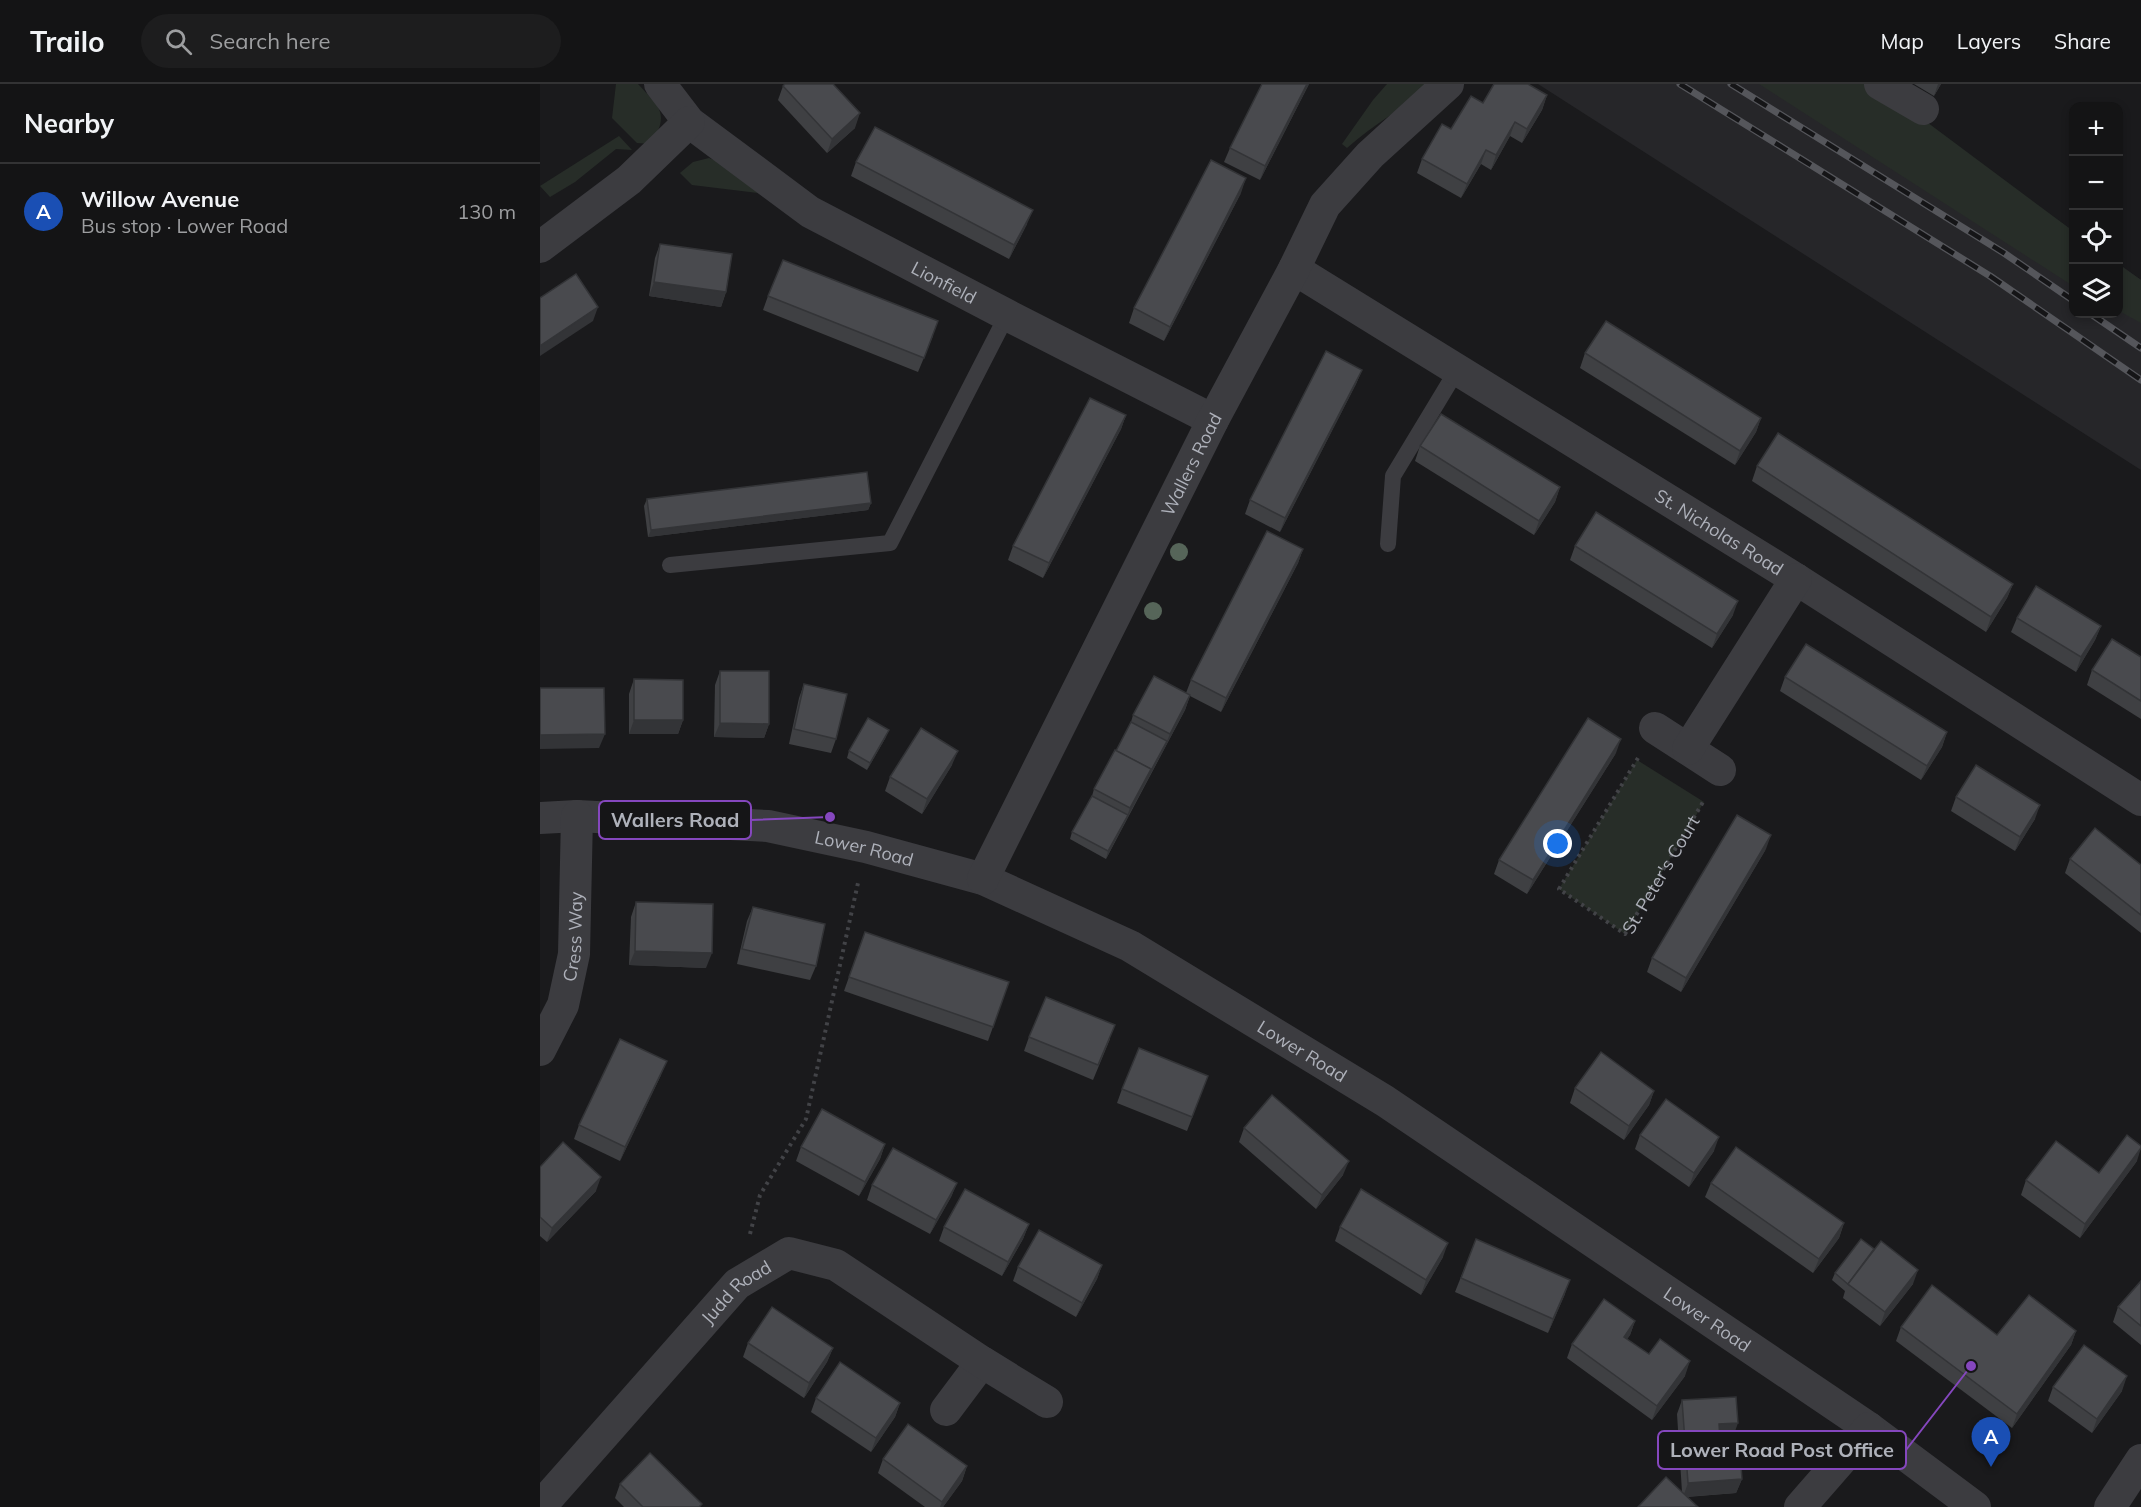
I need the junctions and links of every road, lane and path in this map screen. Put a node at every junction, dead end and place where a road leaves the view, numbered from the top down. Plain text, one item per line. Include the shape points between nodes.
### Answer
1 (660, 84) edge
2 (1448, 84) edge
3 (1880, 84) edge
4 (1923, 109) dead end
5 (690, 122) junction
6 (540, 247) edge
7 (1294, 269) junction
8 (1007, 315) junction
9 (1457, 370) junction
10 (1213, 420) junction
11 (1388, 544) dead end
12 (670, 565) dead end
13 (1796, 579) junction
14 (1655, 728) joint
15 (1688, 749) junction
16 (1720, 770) joint
17 (2141, 800) edge
18 (577, 816) junction
19 (540, 818) edge
20 (866, 847) junction
21 (983, 879) junction
22 (540, 1050) edge
23 (737, 1284) junction
24 (982, 1362) junction
25 (1047, 1402) dead end
26 (946, 1410) dead end
27 (1869, 1428) junction
28 (2141, 1460) edge
29 (2125, 1498) edge
30 (543, 1507) edge
31 (1800, 1507) edge
32 (1975, 1507) edge

1 - 5 street, Lionfield
2 - 7 street, Wallers Road via 1370,155 1324,205
3 - 4 street
5 - 6 street via 629,180
5 - 8 street, Lionfield via 810,212
7 - 9 street, St. Nicholas Road
7 - 10 street, Wallers Road
8 - 10 street, Lionfield
8 - 12 lane via 890,543
9 - 11 lane via 1393,476
9 - 13 street, St. Nicholas Road
10 - 21 street, Wallers Road
13 - 15 street
13 - 17 street, St. Nicholas Road
14 - 15 street
14 - 16 path, St. Peter's Court via 1559,889 1625,934
15 - 16 street
18 - 19 street, Lower Road
18 - 20 street, Lower Road via 768,826
18 - 22 street, Cress Way via 574,954 563,1005
20 - 21 street, Lower Road
20 - 23 path via 806,1119 760,1195
21 - 27 street, Lower Road via 1130,946 1385,1101
23 - 24 street, Judd Road via 789,1253 836,1265
23 - 30 street, Judd Road
24 - 25 street, Judd Road
24 - 26 street
27 - 31 street
27 - 32 street, Lower Road
28 - 29 street

